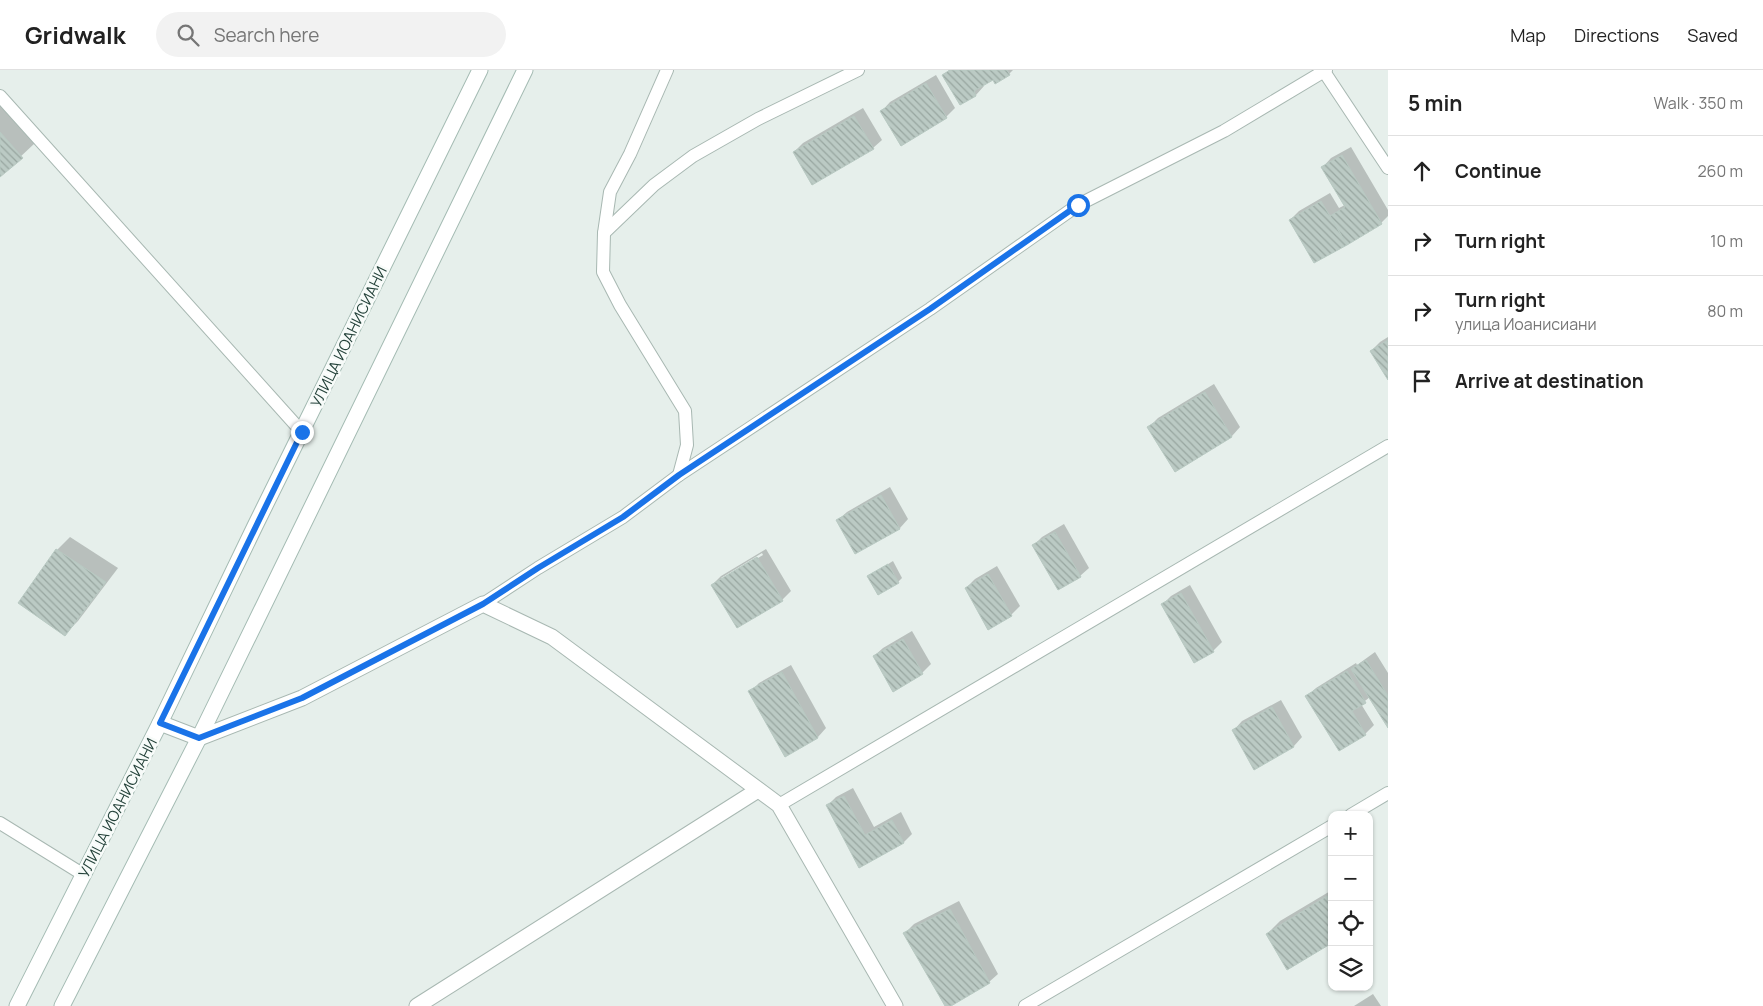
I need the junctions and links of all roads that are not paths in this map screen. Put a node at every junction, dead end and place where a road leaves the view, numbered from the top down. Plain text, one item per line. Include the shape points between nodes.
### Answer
1 (480, 70) edge
2 (525, 70) edge
3 (667, 70) edge
4 (858, 70) edge
5 (1324, 70) edge
6 (0, 96) edge
7 (1388, 168) edge
8 (604, 233) junction
9 (302, 432) junction
10 (1388, 446) edge
11 (679, 475) junction
12 (483, 604) junction
13 (160, 723) junction
14 (199, 738) junction
15 (758, 790) junction
16 (1388, 793) edge
17 (779, 805) junction
18 (1358, 811) edge
19 (0, 823) edge
20 (1328, 828) edge
21 (84, 875) junction
22 (17, 1006) edge
23 (62, 1006) edge
24 (417, 1006) edge
25 (895, 1006) edge
26 (1025, 1006) edge

1 - 9 main road, УЛИЦА ИОАНИСИАНИ
2 - 14 main road
3 - 8 lane via 610,192
4 - 8 lane via 758,119 694,156 654,185
5 - 7 lane
5 - 11 lane via 1224,131 1078,205 930,309
6 - 9 lane
8 - 11 lane via 603,272 685,411 687,445
9 - 13 main road, УЛИЦА ИОАНИСИАНИ
10 - 17 lane
11 - 12 lane via 623,517
12 - 14 main road via 302,698
12 - 15 main road via 552,637
13 - 14 main road
13 - 21 main road, УЛИЦА ИОАНИСИАНИ
14 - 23 main road
15 - 17 main road
15 - 24 main road
16 - 18 lane
17 - 25 main road
19 - 21 lane
20 - 26 lane
21 - 22 main road, УЛИЦА ИОАНИСИАНИ

